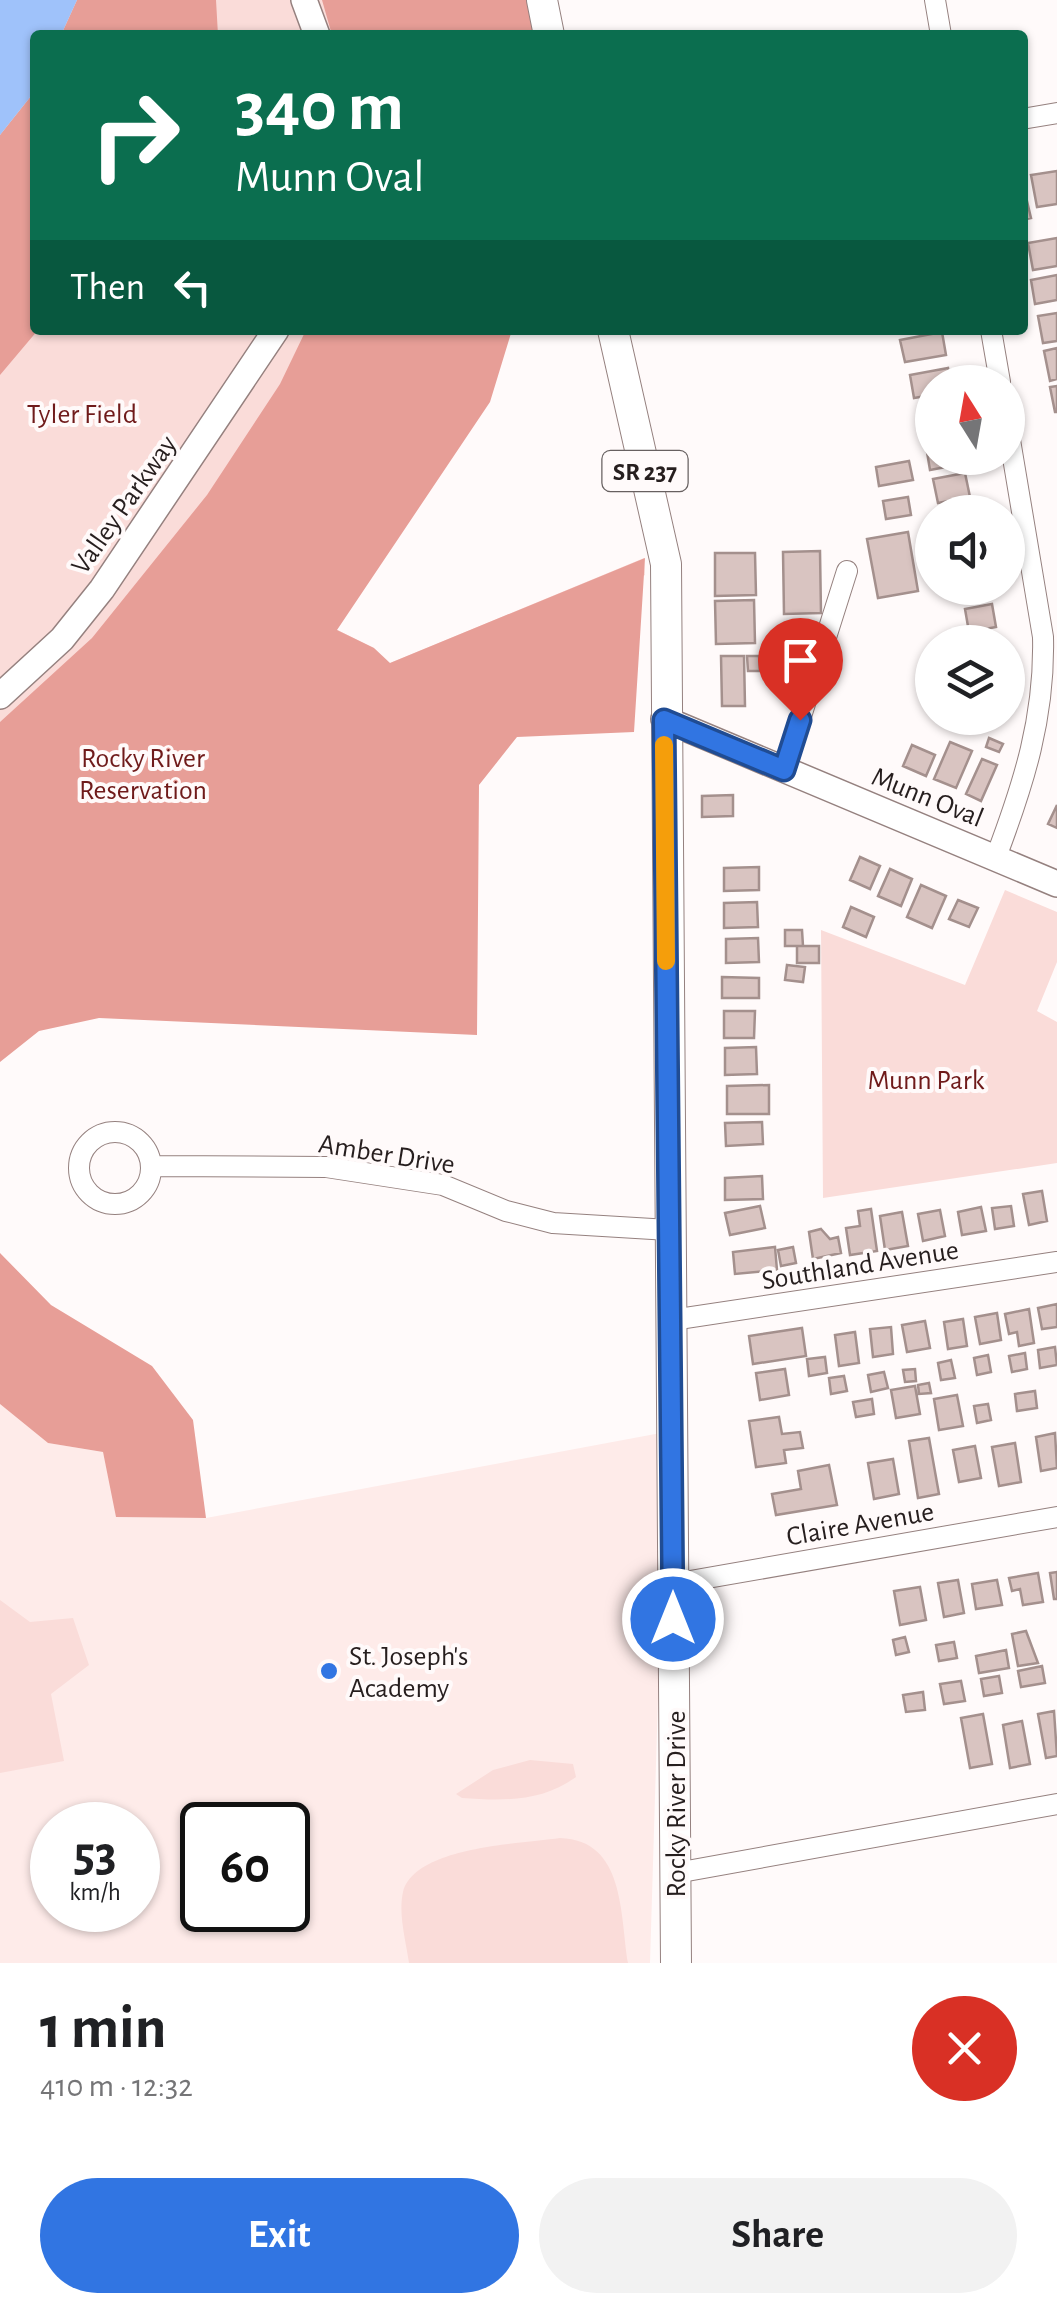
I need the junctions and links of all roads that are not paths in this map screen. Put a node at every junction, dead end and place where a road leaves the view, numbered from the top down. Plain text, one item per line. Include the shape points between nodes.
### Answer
1 (304, 0) edge
2 (542, 0) edge
3 (935, 0) edge
4 (315, 30) edge
5 (548, 30) edge
6 (939, 30) edge
7 (1057, 113) edge
8 (1028, 119) edge
9 (273, 335) edge
10 (615, 335) edge
11 (992, 335) edge
12 (997, 365) edge
13 (1016, 475) edge
14 (848, 571) dead end
15 (0, 696) edge
16 (664, 720) junction
17 (784, 770) junction
18 (996, 857) junction
19 (1057, 884) edge
20 (151, 1166) dead end
21 (669, 1230) junction
22 (1057, 1262) edge
23 (672, 1320) junction
24 (1057, 1516) edge
25 (673, 1584) junction
26 (1057, 1804) edge
27 (676, 1872) junction
28 (676, 1963) edge

1 - 4 street
2 - 5 main road
3 - 6 street
7 - 8 street
9 - 15 street, Valley Parkway via 102,589 62,639
10 - 16 main road, Rocky River Drive / SR 237 via 666,564
11 - 12 street
13 - 18 street via 1044,672 1030,767
14 - 17 street
16 - 17 street, Munn Oval
16 - 21 main road, Rocky River Drive / SR 237
17 - 18 street, Munn Oval
18 - 19 street, Munn Oval
20 - 21 street, Amber Drive via 345,1169 443,1185 553,1223
21 - 23 main road, Rocky River Drive / SR 237
22 - 23 street, Southland Avenue
23 - 25 main road, Rocky River Drive / SR 237
24 - 25 street, Claire Avenue
25 - 27 main road, Rocky River Drive / SR 237
26 - 27 street
27 - 28 main road, Rocky River Drive / SR 237

